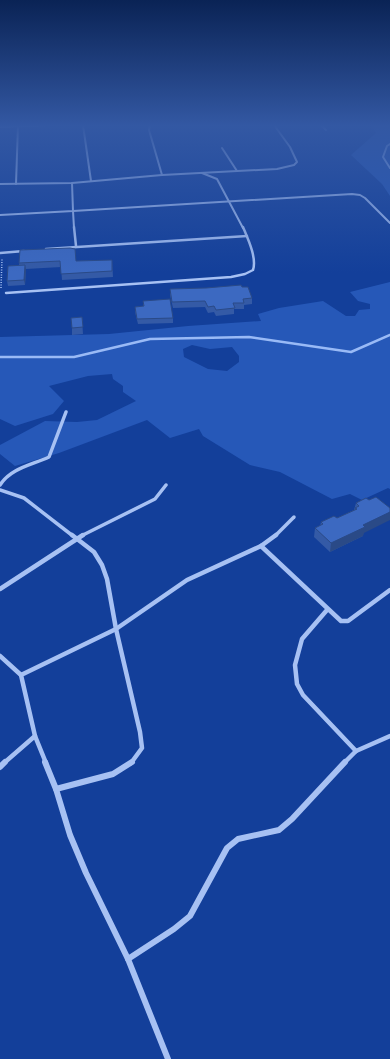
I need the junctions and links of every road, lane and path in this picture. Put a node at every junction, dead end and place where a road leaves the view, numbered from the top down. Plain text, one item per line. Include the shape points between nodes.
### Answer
1 (16, 174) edge
2 (90, 174) edge
3 (174, 174) edge
4 (206, 174) edge
5 (162, 175) joint
6 (91, 180) junction
7 (72, 182) junction
8 (0, 184) edge
9 (16, 184) junction
10 (230, 202) junction
11 (73, 211) junction
12 (0, 215) edge
13 (390, 223) edge
14 (247, 236) junction
15 (76, 246) junction
16 (40, 250) edge
17 (25, 251) edge
18 (1, 253) edge
19 (6, 293) joint
20 (66, 412) dead end
21 (0, 485) edge
22 (166, 485) dead end
23 (0, 490) edge
24 (294, 516) dead end
25 (77, 538) junction
26 (261, 546) junction
27 (0, 589) edge
28 (390, 590) edge
29 (327, 610) junction
30 (116, 629) junction
31 (0, 656) edge
32 (20, 675) junction
33 (34, 736) junction
34 (390, 736) edge
35 (356, 751) junction
36 (0, 767) edge
37 (56, 789) junction
38 (128, 960) junction
39 (168, 1059) edge

1 - 9 street
2 - 6 street
3 - 5 street
4 - 10 street via 217,179
5 - 6 street
6 - 7 street
7 - 9 street
7 - 11 street
8 - 9 street
10 - 11 street
10 - 13 street via 360,195
10 - 14 street
11 - 12 street
11 - 15 street
14 - 15 street
14 - 19 street via 255,264 253,270 244,274
15 - 16 street
17 - 18 street
18 - 19 path via 1,288
20 - 21 street via 49,457 3,477
22 - 25 street via 155,499
23 - 25 street via 24,498
24 - 26 street via 275,536
25 - 27 street
25 - 30 street via 94,552 102,565
26 - 29 street
26 - 30 street via 187,580
28 - 29 street via 348,621 341,621
29 - 35 street via 302,639 295,665 297,684 303,695
30 - 32 street
30 - 37 street via 142,748 131,763 113,774
31 - 32 street
32 - 33 street
33 - 36 street
33 - 37 street
34 - 35 street
35 - 38 street via 279,830 238,839 227,848 190,916 174,930
37 - 38 street via 70,835 86,873
38 - 39 street

